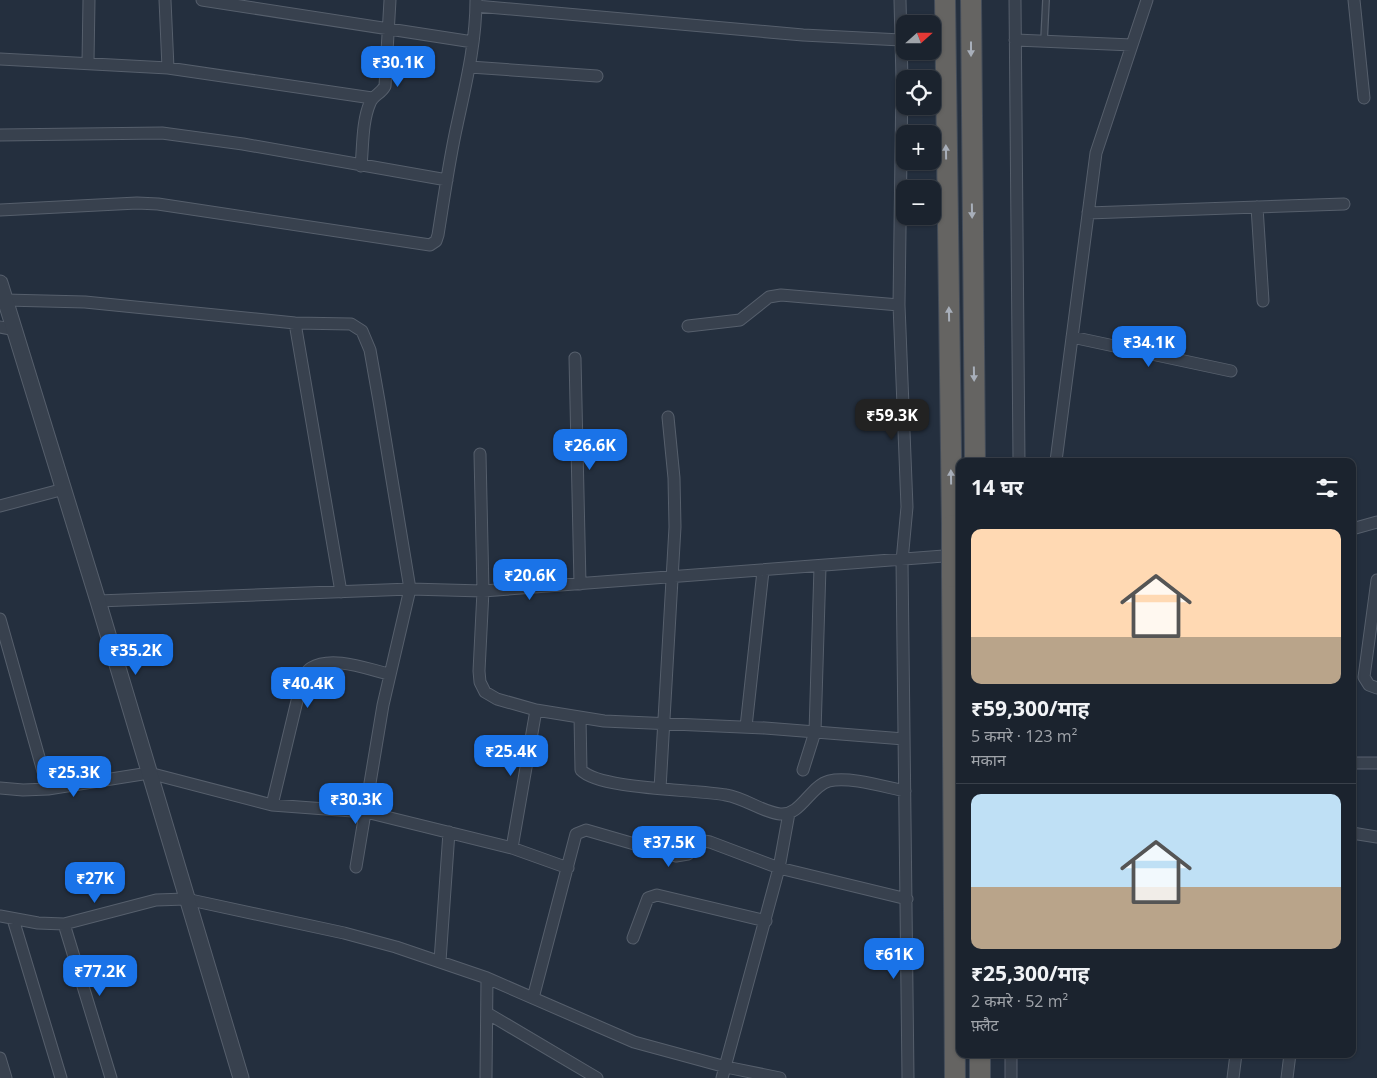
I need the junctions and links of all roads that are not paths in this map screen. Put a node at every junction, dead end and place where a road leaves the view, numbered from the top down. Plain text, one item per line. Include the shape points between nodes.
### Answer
1 (88, 0) edge
2 (166, 0) edge
3 (202, 0) edge
4 (390, 0) edge
5 (900, 0) edge
6 (945, 0) edge
7 (971, 0) edge
8 (1015, 0) edge
9 (1046, 0) edge
10 (1147, 0) edge
11 (1354, 0) edge
12 (476, 3) edge
13 (900, 15) edge
14 (389, 29) junction
15 (896, 40) edge
16 (1015, 40) junction
17 (1044, 41) junction
18 (473, 42) junction
19 (1132, 45) junction
20 (0, 59) edge
21 (901, 60) edge
22 (88, 62) junction
23 (168, 68) junction
24 (470, 68) junction
25 (597, 76) dead end
26 (372, 98) junction
27 (1364, 98) dead end
28 (0, 135) edge
29 (361, 166) junction
30 (447, 180) junction
31 (1344, 204) dead end
32 (1258, 207) junction
33 (0, 210) edge
34 (1088, 213) junction
35 (0, 283) edge
36 (5, 300) junction
37 (1263, 301) dead end
38 (899, 305) junction
39 (295, 323) junction
40 (688, 326) dead end
41 (7, 328) edge
42 (1072, 337) junction
43 (574, 358) dead end
44 (1231, 371) dead end
45 (668, 418) dead end
46 (480, 454) dead end
47 (975, 458) edge
48 (1019, 458) edge
49 (1056, 458) edge
50 (64, 489) junction
51 (0, 506) edge
52 (1377, 522) edge
53 (1356, 528) edge
54 (956, 555) edge
55 (902, 561) junction
56 (820, 567) junction
57 (763, 571) junction
58 (673, 577) junction
59 (1377, 580) edge
60 (580, 584) junction
61 (410, 590) junction
62 (483, 591) junction
63 (341, 592) junction
64 (98, 600) junction
65 (1, 626) edge
66 (390, 674) junction
67 (1377, 688) edge
68 (536, 710) junction
69 (580, 717) junction
70 (663, 724) junction
71 (746, 727) junction
72 (815, 732) junction
73 (904, 739) junction
74 (1356, 763) edge
75 (1377, 763) edge
76 (804, 770) dead end
77 (149, 772) junction
78 (0, 788) edge
79 (48, 789) junction
80 (660, 789) junction
81 (905, 791) junction
82 (272, 805) junction
83 (366, 812) junction
84 (789, 813) junction
85 (449, 832) junction
86 (1356, 834) edge
87 (1377, 837) edge
88 (512, 848) junction
89 (356, 867) dead end
90 (568, 868) junction
91 (779, 868) junction
92 (186, 899) junction
93 (907, 899) junction
94 (0, 916) edge
95 (13, 919) junction
96 (766, 921) junction
97 (64, 924) junction
98 (633, 938) dead end
99 (440, 961) junction
100 (487, 978) junction
101 (533, 998) junction
102 (487, 1013) junction
103 (0, 1058) edge
104 (980, 1058) edge
105 (1012, 1058) edge
106 (1236, 1058) edge
107 (1290, 1058) edge
108 (724, 1073) edge
109 (6, 1078) edge
110 (61, 1078) edge
111 (111, 1078) edge
112 (241, 1078) edge
113 (486, 1078) edge
114 (597, 1078) edge
115 (780, 1078) edge
116 (908, 1078) edge
117 (955, 1078) edge
118 (980, 1078) edge
119 (1011, 1078) edge
120 (1233, 1078) edge
121 (1287, 1078) edge

1 - 22 street
2 - 23 street
3 - 14 street
4 - 14 street
5 - 13 street
117 -> 6 highway, bridge
7 -> 47 highway
8 - 16 street
9 - 17 lane
10 - 19 street
11 - 27 street
12 - 15 street via 803,35
12 - 18 street
14 - 18 street
14 - 26 street via 385,86
16 - 17 street
16 - 48 street
17 - 19 street
18 - 24 street
19 - 34 street via 1096,153
20 - 22 street
21 - 38 street
22 - 23 street
23 - 26 street
24 - 25 street
24 - 30 street
26 - 29 street
28 - 29 street via 162,133
29 - 30 street
30 - 33 street via 438,235 430,245 158,204
31 - 32 street
32 - 34 street
32 - 37 street
34 - 42 street
35 - 36 street
36 - 39 street via 85,302
36 - 41 street
38 - 40 street via 769,297 740,320
38 - 55 street via 907,506
39 - 61 street via 351,324 357,326 366,338
39 - 63 street
41 - 50 street
42 - 44 street
42 - 49 street
43 - 60 street
45 - 58 street via 675,505
46 - 62 street
50 - 51 street
50 - 64 street
52 - 53 street
54 - 55 street
55 - 56 street
55 - 73 street
56 - 57 street
56 - 72 street
57 - 58 street
57 - 71 street
58 - 60 street
58 - 70 street
59 - 67 street via 1364,677 1369,685
60 - 62 street
61 - 62 street
61 - 63 street
61 - 66 street
62 - 68 street via 479,672 482,687 497,699
63 - 64 street
64 - 77 street
65 - 79 street
66 - 82 street via 340,664 321,664 309,669 302,680
66 - 83 street
68 - 69 street
68 - 88 street
69 - 70 street
69 - 80 street via 579,761 580,770 585,775 630,786
70 - 71 street
70 - 80 street
71 - 72 street
72 - 73 street
72 - 76 street
73 - 81 street
74 - 75 street
77 - 79 street
77 - 82 street
77 - 92 street
78 - 79 street
80 - 84 street via 727,795 779,814
81 - 84 street via 841,779 829,781 819,785
81 - 93 street
82 - 83 street
83 - 85 street
83 - 89 street
84 - 91 street
85 - 88 street
85 - 99 street
86 - 87 street
88 - 90 street
90 - 91 street via 576,834 586,830 676,856 688,854 704,841 710,842
90 - 101 street
91 - 93 street
91 - 96 street
92 - 97 street via 156,900
92 - 99 street via 344,933
92 - 112 street
93 - 116 street
94 - 95 street
95 - 97 street
95 - 110 street
96 - 98 street via 652,895
96 - 108 street
97 - 111 street
99 - 100 street
100 - 101 street
100 - 102 street
101 - 108 street via 634,1042
102 - 113 street
102 - 114 street
103 - 109 street
104 - 118 highway
105 - 119 street
106 - 120 street
107 - 121 street
108 - 115 street

